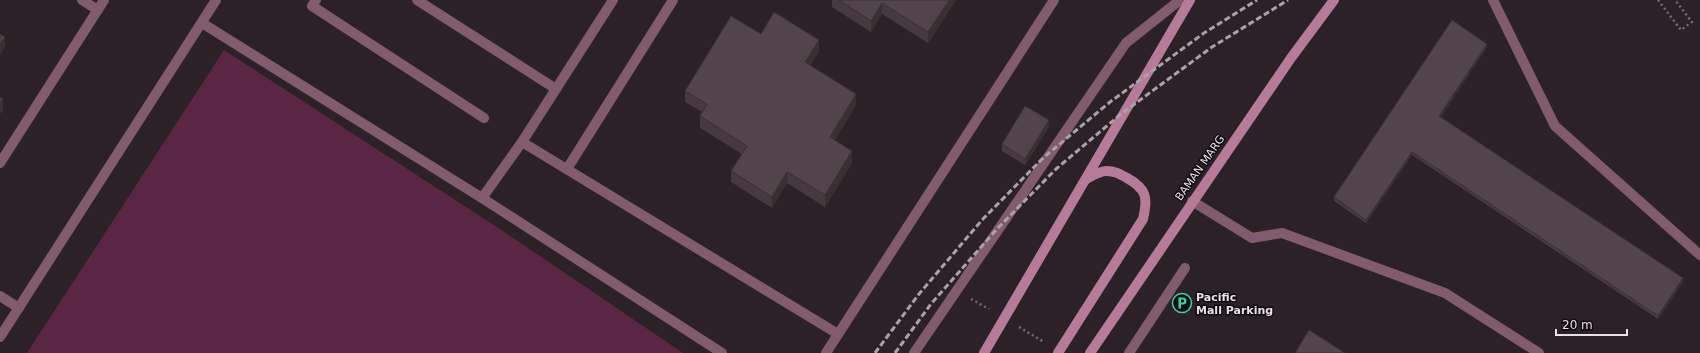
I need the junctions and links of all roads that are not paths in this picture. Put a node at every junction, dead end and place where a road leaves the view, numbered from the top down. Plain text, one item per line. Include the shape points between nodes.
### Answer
1 (82, 0) edge
2 (104, 0) edge
3 (216, 0) edge
4 (316, 0) edge
5 (417, 0) edge
6 (613, 0) edge
7 (673, 0) edge
8 (1054, 0) edge
9 (1180, 0) edge
10 (1190, 0) edge
11 (1334, 0) edge
12 (1493, 0) edge
13 (98, 10) junction
14 (202, 23) junction
15 (556, 89) junction
16 (484, 118) dead end
17 (522, 142) junction
18 (0, 162) edge
19 (567, 169) junction
20 (1086, 179) junction
21 (482, 198) junction
22 (1192, 202) junction
23 (1700, 255) edge
24 (1185, 268) dead end
25 (0, 296) edge
26 (19, 308) junction
27 (838, 334) junction
28 (0, 337) edge
29 (722, 353) edge
30 (826, 353) edge
31 (914, 353) edge
32 (984, 353) edge
33 (1058, 353) edge
34 (1090, 353) edge
35 (1129, 353) edge
36 (1538, 353) edge

1 - 13 street
2 - 13 street
3 - 14 street
4 - 16 street via 312,6
5 - 15 street
6 - 15 street
7 - 19 street
8 - 27 street
9 - 31 street via 1126,43
10 - 20 main road
11 - 22 main road, BAMAN MARG
12 - 23 street via 1554,126
13 - 18 street
14 - 21 street
14 - 26 street
15 - 17 street
17 - 19 street
17 - 21 street
19 - 27 street
20 - 32 main road
20 - 33 main road via 1105,171 1116,172 1136,183 1144,191 1146,204 1143,219
21 - 29 street
22 - 34 main road, BAMAN MARG
22 - 36 street via 1252,238 1282,233 1445,294
24 - 35 street
25 - 26 street
26 - 28 street
27 - 30 street

